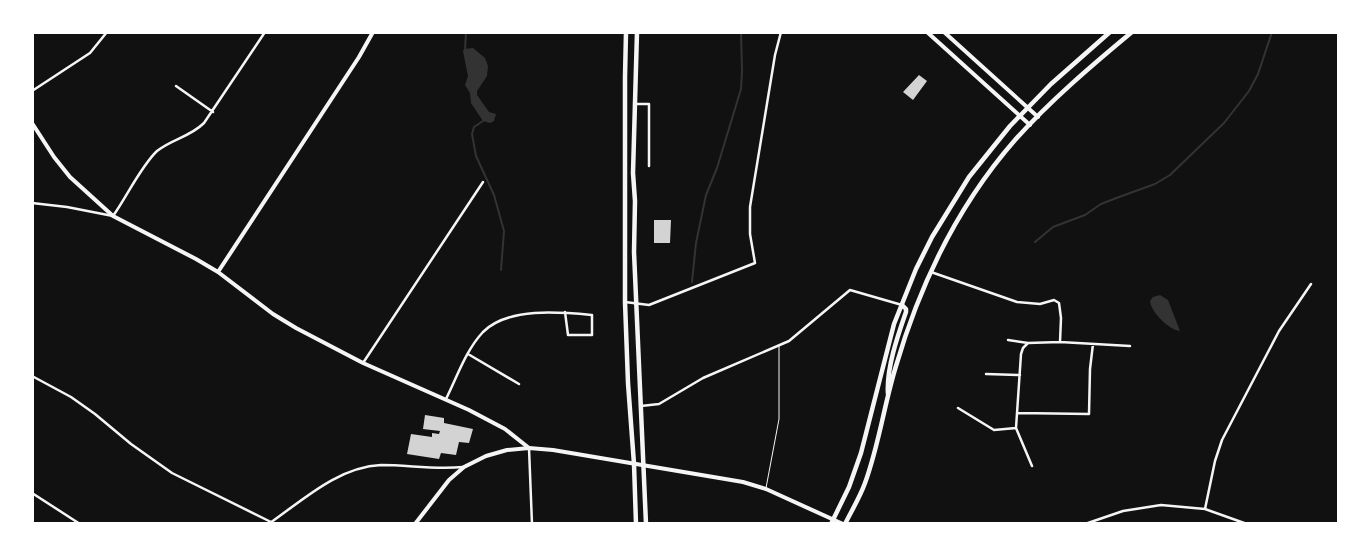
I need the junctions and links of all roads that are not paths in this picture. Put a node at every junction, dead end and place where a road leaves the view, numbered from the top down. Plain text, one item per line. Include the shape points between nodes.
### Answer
1 (107, 32) edge
2 (265, 32) edge
3 (373, 32) edge
4 (626, 32) edge
5 (637, 32) edge
6 (781, 32) edge
7 (927, 32) edge
8 (944, 32) edge
9 (1110, 32) edge
10 (1132, 32) edge
11 (176, 86) dead end
12 (32, 91) edge
13 (636, 104) junction
14 (1028, 106) junction
15 (213, 112) junction
16 (1019, 115) junction
17 (1038, 117) junction
18 (32, 123) edge
19 (1030, 125) junction
20 (649, 166) dead end
21 (483, 182) dead end
22 (32, 203) edge
23 (113, 216) junction
24 (218, 272) junction
25 (931, 272) junction
26 (1311, 284) dead end
27 (625, 302) junction
28 (636, 305) junction
29 (902, 306) junction
30 (565, 312) junction
31 (1008, 340) dead end
32 (1060, 342) junction
33 (1028, 343) junction
34 (1093, 344) junction
35 (779, 345) junction
36 (1130, 346) dead end
37 (468, 354) junction
38 (363, 363) junction
39 (986, 374) dead end
40 (1020, 375) junction
41 (32, 376) edge
42 (518, 384) dead end
43 (888, 397) junction
44 (446, 400) junction
45 (641, 406) junction
46 (958, 408) dead end
47 (1018, 413) junction
48 (1016, 428) junction
49 (529, 448) junction
50 (634, 464) junction
51 (643, 466) junction
52 (1032, 466) dead end
53 (464, 467) junction
54 (766, 489) junction
55 (32, 493) edge
56 (1205, 509) junction
57 (270, 523) edge
58 (80, 524) edge
59 (415, 524) edge
60 (532, 524) edge
61 (636, 524) edge
62 (646, 524) edge
63 (831, 524) edge
64 (844, 524) edge
65 (1085, 524) edge
66 (1247, 524) edge

1 - 12 street via 90,53
2 - 15 street
3 - 24 street
4 - 27 main road
5 - 13 main road
6 - 28 street via 750,207 755,263 649,305
7 - 16 street
8 - 14 street
9 - 14 main road
10 - 17 main road
11 - 15 street
13 - 20 street via 649,104
13 - 28 main road via 633,173
14 - 16 main road
14 - 17 street
15 - 23 street via 195,132 156,152
16 - 19 street
16 - 29 main road via 989,150 950,205 932,237
17 - 19 main road
18 - 23 street via 70,177
19 - 25 main road via 968,204
21 - 38 street
22 - 23 street
23 - 24 street
24 - 38 street via 273,314
25 - 32 street via 1018,302 1059,302 1062,318
25 - 43 main road via 912,318
26 - 56 street via 1279,331 1222,440
27 - 28 street
27 - 50 main road
28 - 45 main road
29 - 35 street via 850,290 789,341
29 - 43 main road via 906,312 890,371
29 - 63 main road via 894,324 861,452
30 - 30 street via 592,315 592,335 568,335
30 - 37 street via 531,314 496,322 484,330
31 - 33 street
32 - 33 street
32 - 34 street
33 - 40 street via 1023,348
34 - 36 street
34 - 47 street via 1089,414
35 - 45 street via 703,378 659,404
35 - 54 lane via 779,419
37 - 42 street
37 - 44 street
38 - 44 street
39 - 40 street
40 - 47 street
41 - 57 street via 71,397 172,473
43 - 64 main road via 865,485
44 - 49 street via 506,429
45 - 51 main road
46 - 48 street via 994,430
47 - 48 street
48 - 52 street
49 - 50 street
49 - 53 street via 494,453
49 - 60 street
50 - 51 street
50 - 61 main road
51 - 54 street via 738,481
51 - 62 main road
53 - 57 street via 441,469 381,465 360,468 333,480
53 - 59 street via 449,480
54 - 64 street
55 - 58 street
56 - 65 street via 1161,504 1123,511
56 - 66 street

